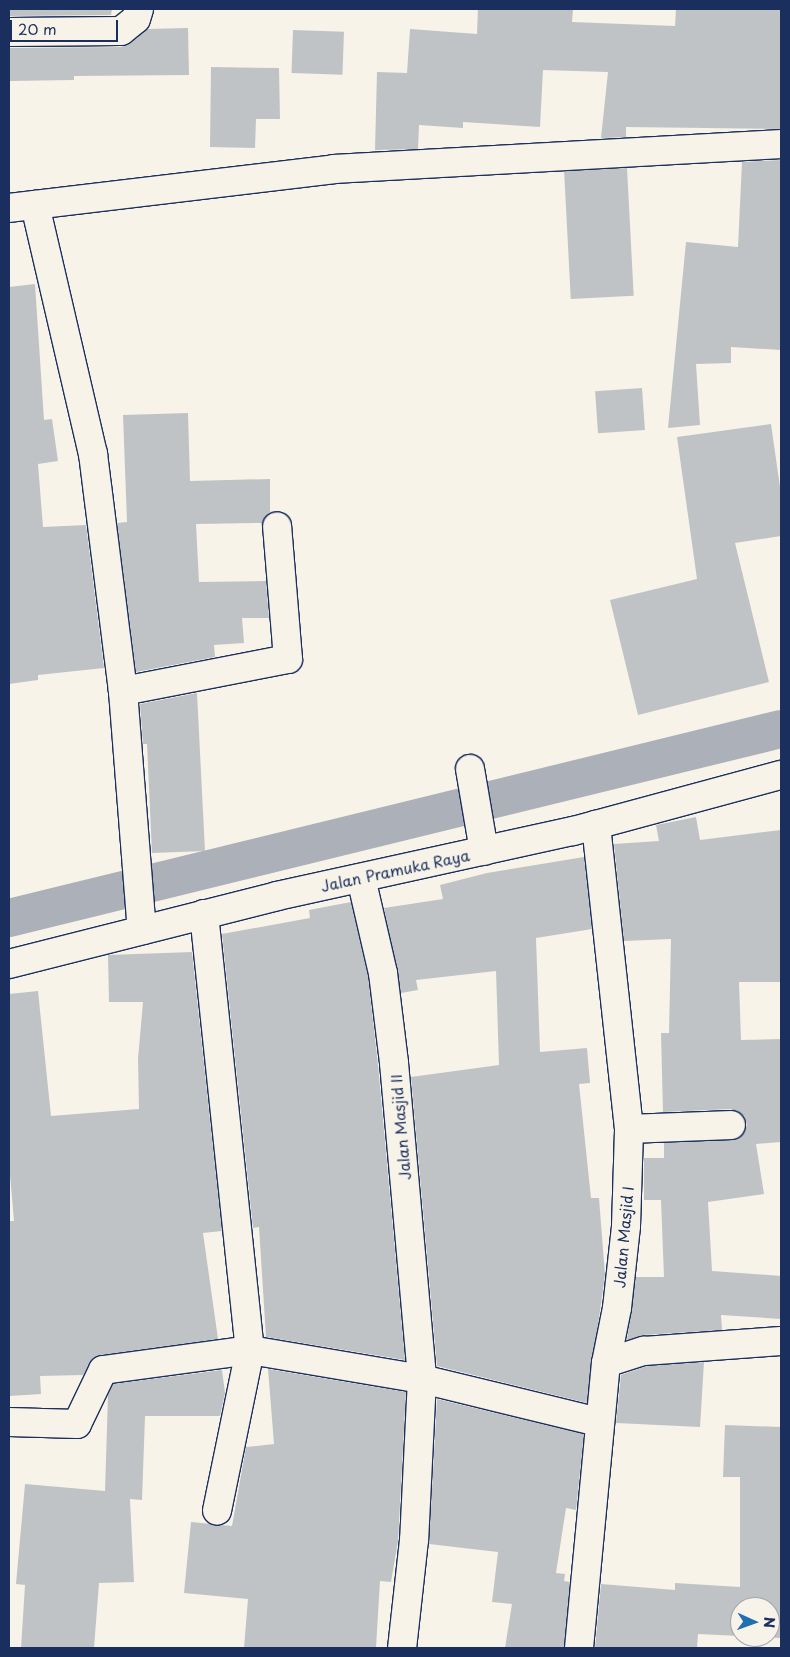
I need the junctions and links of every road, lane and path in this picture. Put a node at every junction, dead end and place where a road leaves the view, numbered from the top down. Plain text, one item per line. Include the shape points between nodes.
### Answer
1 (139, 9) edge
2 (9, 32) edge
3 (781, 144) edge
4 (22, 207) edge
5 (277, 526) dead end
6 (123, 690) junction
7 (781, 775) edge
8 (472, 779) dead end
9 (596, 825) junction
10 (482, 838) junction
11 (361, 878) junction
12 (204, 914) junction
13 (140, 920) junction
14 (9, 964) edge
15 (731, 1125) dead end
16 (629, 1130) junction
17 (781, 1340) edge
18 (250, 1350) junction
19 (606, 1363) junction
20 (422, 1379) junction
21 (9, 1422) edge
22 (599, 1422) junction
23 (217, 1511) dead end
24 (402, 1648) edge
25 (579, 1648) edge

1 - 2 street via 136,19 121,31
3 - 4 street via 334,169
4 - 6 street via 93,454
5 - 6 street via 288,659
6 - 13 street
7 - 9 street, Jalan Pramuka Raya
8 - 10 street
9 - 10 street, Jalan Pramuka Raya
9 - 16 street, Jalan Masjid I
10 - 11 street, Jalan Pramuka Raya
11 - 12 street, Jalan Pramuka Raya
11 - 20 street, Jalan Masjid II via 383,974 394,1063
12 - 13 street, Jalan Pramuka Raya
12 - 18 street
13 - 14 street, Jalan Pramuka Raya
15 - 16 street
16 - 19 street, Jalan Masjid I via 626,1226 617,1308
17 - 19 street via 644,1351
18 - 20 street
18 - 21 street via 103,1370 77,1424
18 - 23 street
19 - 22 street, Jalan Masjid I
20 - 22 street
20 - 24 street, Jalan Masjid II via 414,1540
22 - 25 street, Jalan Masjid I

